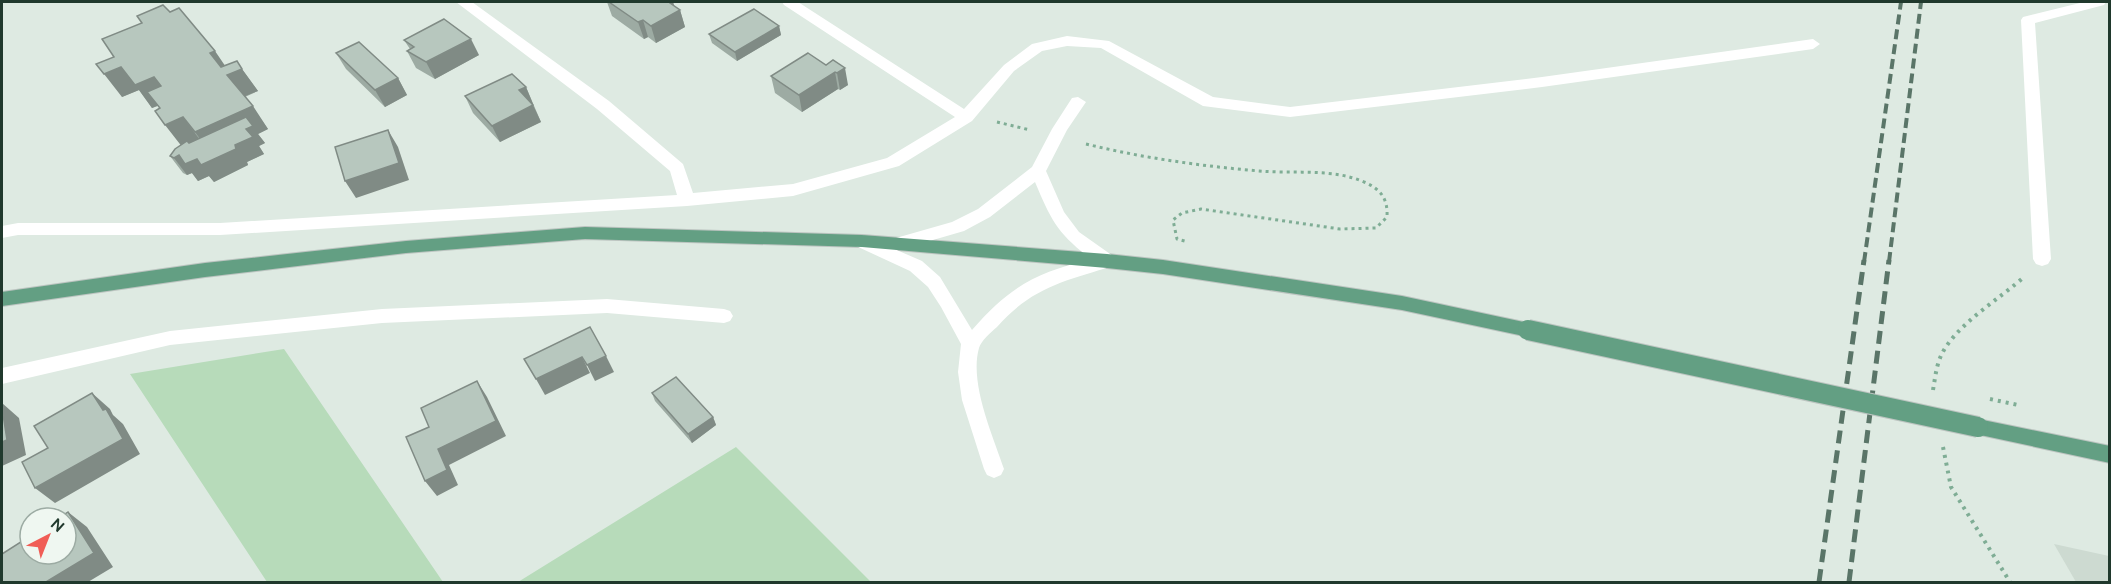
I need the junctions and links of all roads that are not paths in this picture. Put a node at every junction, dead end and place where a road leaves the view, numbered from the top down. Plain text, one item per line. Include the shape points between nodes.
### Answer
1 (463, 2) edge
2 (789, 2) edge
3 (2099, 2) edge
4 (1812, 44) dead end
5 (1078, 102) dead end
6 (966, 117) junction
7 (1038, 171) junction
8 (687, 200) junction
9 (2, 232) edge
10 (862, 241) junction
11 (902, 243) junction
12 (2042, 259) dead end
13 (1107, 261) junction
14 (2, 299) edge
15 (724, 316) dead end
16 (970, 344) junction
17 (2, 376) edge
18 (2109, 455) edge
19 (994, 469) dead end

1 - 8 street via 603,105 677,168
2 - 6 street
3 - 12 street via 2028,20
4 - 6 street via 1290,112 1209,102 1104,44 1067,40 1037,47 1009,68
5 - 7 street
6 - 8 street via 893,162 835,180 793,190
7 - 11 street via 984,213 958,227
7 - 13 street via 1057,214 1073,236
8 - 9 street via 220,229
10 - 11 main road
10 - 14 main road via 585,233 406,247
10 - 16 street via 916,266 934,282
11 - 13 main road
13 - 16 street via 1051,277 1023,292
13 - 18 main road, bridge via 1402,303
15 - 17 street via 607,306 382,316 170,338
16 - 19 street via 972,400

